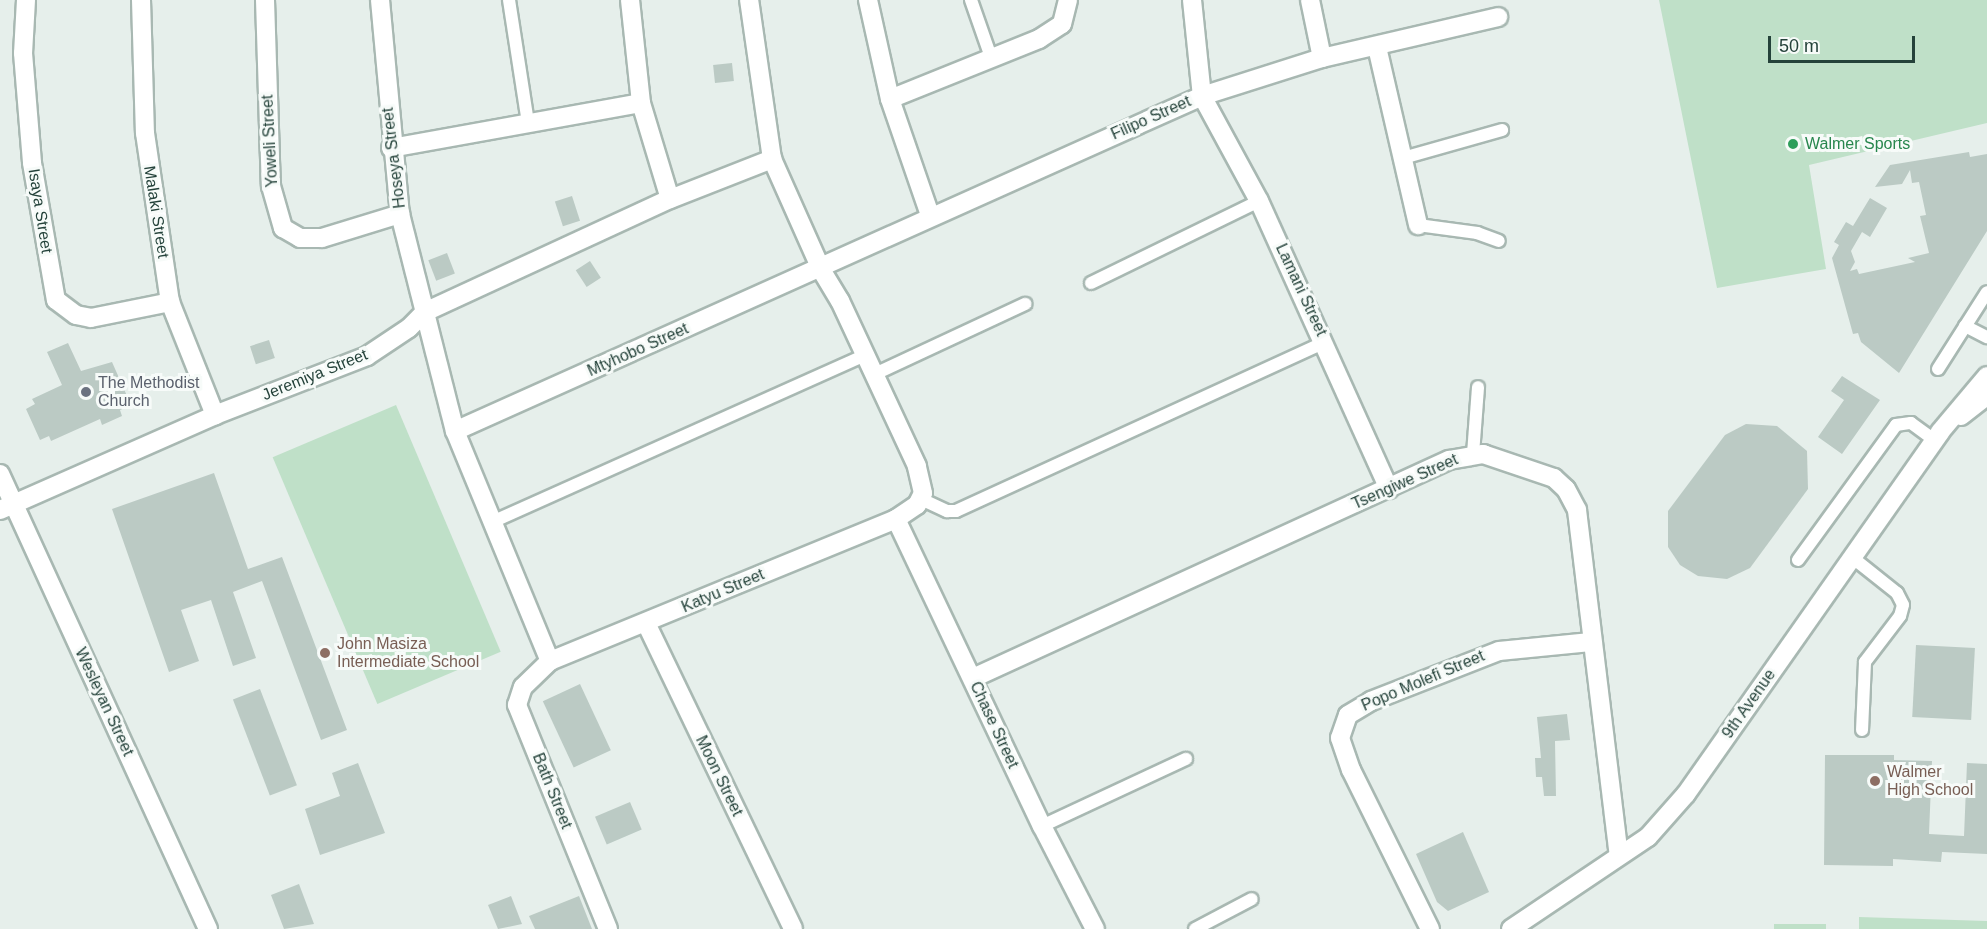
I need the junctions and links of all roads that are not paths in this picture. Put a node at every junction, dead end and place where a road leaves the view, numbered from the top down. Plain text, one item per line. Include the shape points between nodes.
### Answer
1 (26, 0) edge
2 (141, 0) edge
3 (265, 0) edge
4 (380, 0) edge
5 (509, 0) edge
6 (630, 0) edge
7 (749, 0) edge
8 (868, 0) edge
9 (971, 0) edge
10 (1068, 0) edge
11 (1192, 0) edge
12 (1310, 0) edge
13 (1498, 17) dead end
14 (1377, 46) junction
15 (1322, 58) junction
16 (992, 60) junction
17 (1202, 96) junction
18 (890, 99) junction
19 (641, 103) junction
20 (528, 123) junction
21 (1502, 130) dead end
22 (391, 148) junction
23 (1403, 158) junction
24 (772, 159) junction
25 (670, 199) junction
26 (1259, 201) junction
27 (400, 214) junction
28 (930, 215) junction
29 (1418, 225) joint
30 (1499, 241) dead end
31 (821, 269) junction
32 (1090, 283) dead end
33 (1987, 292) edge
34 (170, 303) junction
35 (1025, 304) dead end
36 (425, 312) junction
37 (1965, 326) junction
38 (1987, 338) edge
39 (1325, 342) junction
40 (866, 355) junction
41 (1938, 369) dead end
42 (875, 374) junction
43 (1987, 375) edge
44 (1478, 387) dead end
45 (1987, 396) edge
46 (215, 415) junction
47 (454, 431) junction
48 (1937, 436) junction
49 (1473, 454) junction
50 (0, 474) edge
51 (1389, 489) junction
52 (921, 499) junction
53 (7, 507) edge
54 (896, 519) junction
55 (492, 522) junction
56 (1853, 558) junction
57 (1798, 560) dead end
58 (646, 623) junction
59 (1591, 642) junction
60 (550, 661) junction
61 (973, 678) junction
62 (1862, 730) dead end
63 (1186, 759) dead end
64 (1041, 826) junction
65 (1619, 855) junction
66 (1252, 899) dead end
67 (208, 929) edge
68 (608, 929) edge
69 (793, 929) edge
70 (1095, 929) edge
71 (1195, 929) edge
72 (1430, 929) edge
73 (1511, 929) edge

1 - 34 street, Isaya Street via 23,52 32,163 56,300 76,315 91,318
2 - 34 street, Malaki Street via 145,133
3 - 27 street, Yoweli Street via 271,186 283,228 300,237 322,238
4 - 22 street, Hoseya Street
5 - 20 lane
6 - 19 street
7 - 24 street
8 - 18 street
9 - 16 lane
10 - 16 street via 1062,24
11 - 17 street
12 - 15 street
13 - 14 street, Filipo Street
14 - 15 street, Filipo Street
14 - 23 street
15 - 17 street, Filipo Street
16 - 18 street
17 - 26 street, Lamani Street
17 - 28 street, Filipo Street
18 - 28 street
19 - 20 street
19 - 25 street
20 - 22 street
21 - 23 lane
22 - 27 street, Hoseya Street
23 - 29 street
24 - 25 street, Jeremiya Street
24 - 31 street
25 - 36 street, Jeremiya Street
26 - 32 lane
26 - 39 street, Lamani Street
27 - 36 street, Hoseya Street
28 - 31 street, Filipo Street
29 - 30 lane via 1477,233
31 - 40 street
31 - 47 street, Mtyhobo Street
33 - 37 lane
34 - 46 street, Malaki Street
35 - 42 lane
36 - 46 street, Jeremiya Street via 409,328 367,356
36 - 47 street
37 - 38 lane
37 - 41 lane
39 - 51 street, Lamani Street
39 - 52 lane via 956,511
40 - 42 street
40 - 55 lane
42 - 52 street via 917,466 923,485
43 - 48 street, 9th Avenue
44 - 49 lane
45 - 48 street, 9th Avenue
46 - 53 street, Jeremiya Street
47 - 55 street
48 - 56 street, 9th Avenue
48 - 57 lane via 1911,423 1896,425
49 - 51 street, Tsengiwe Street via 1449,460
49 - 59 street, Tsengiwe Street via 1544,473 1566,489 1577,510
50 - 53 street, Wesleyan Street
51 - 61 street, Tsengiwe Street
52 - 54 street, Katyu Street
53 - 67 street, Wesleyan Street
54 - 58 street, Katyu Street
54 - 61 street, Chase Street
55 - 60 street
56 - 62 lane via 1897,593 1903,604 1900,616 1865,662
56 - 65 street, 9th Avenue via 1686,794 1648,837
58 - 60 street, Katyu Street
58 - 69 street, Moon Street
59 - 65 street, Tsengiwe Street
59 - 72 street, Popo Molefi Street via 1490,653 1371,701 1348,715 1340,738 1351,770
60 - 68 street, Bath Street via 523,687 517,705
61 - 64 street, Chase Street
63 - 64 lane
64 - 70 street, Chase Street
65 - 73 street, 9th Avenue
66 - 71 lane

